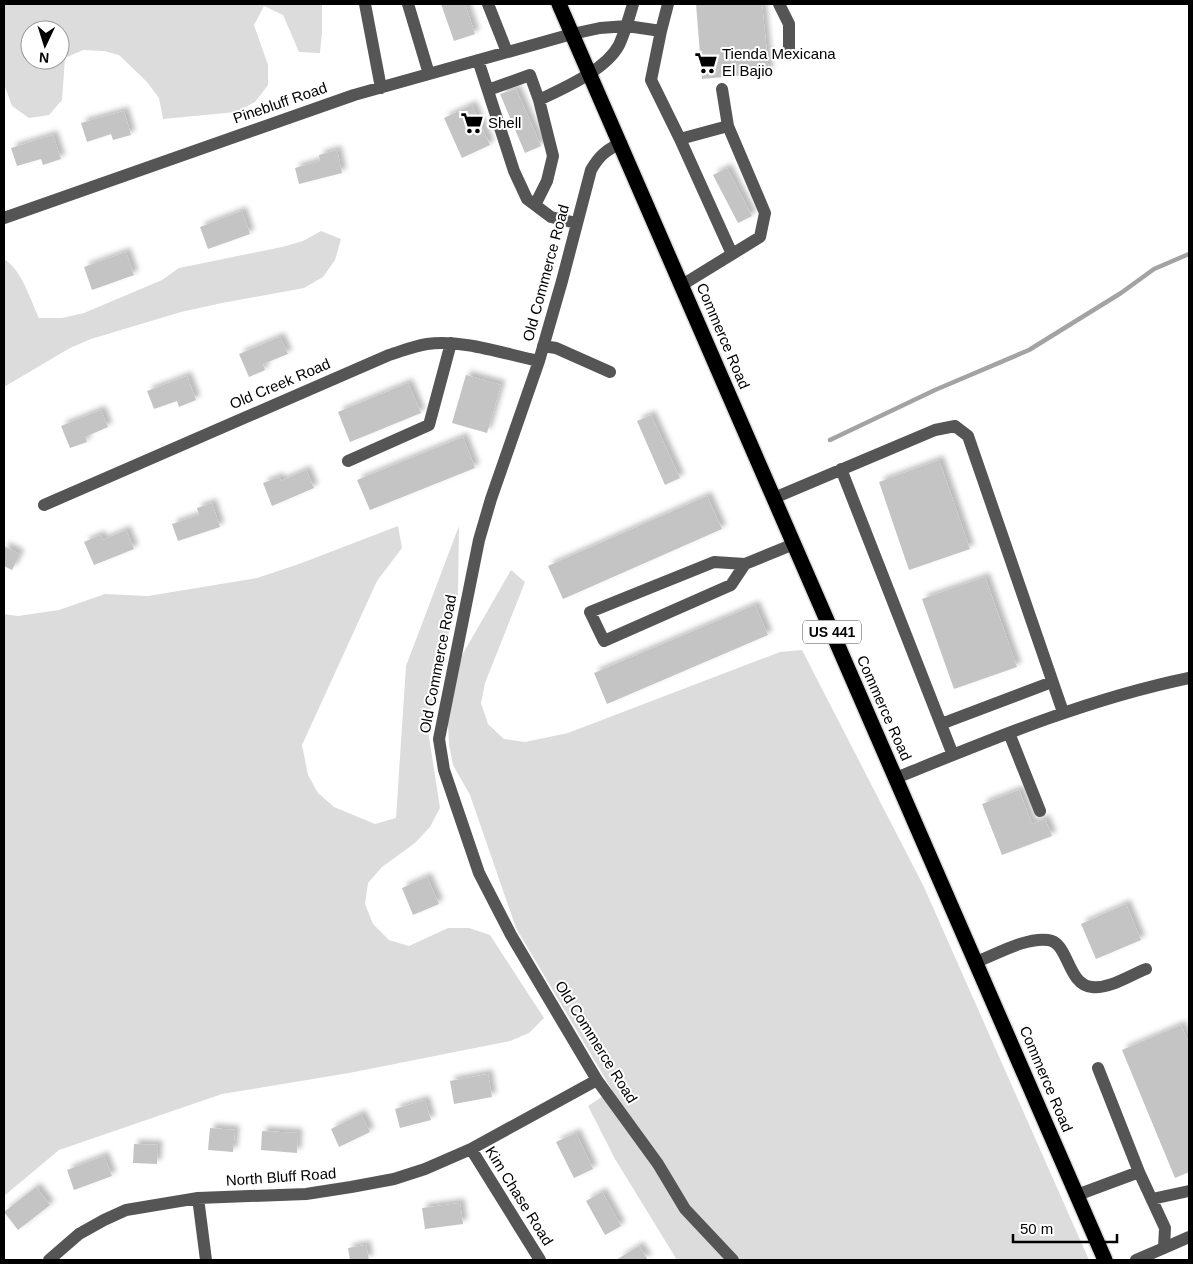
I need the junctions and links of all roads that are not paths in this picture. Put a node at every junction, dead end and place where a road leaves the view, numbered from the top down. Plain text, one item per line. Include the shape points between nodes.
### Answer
1 (365, 4) edge
2 (408, 4) edge
3 (488, 4) edge
4 (559, 4) edge
5 (633, 4) edge
6 (668, 4) edge
7 (779, 4) edge
8 (627, 26) junction
9 (661, 31) junction
10 (572, 34) junction
11 (507, 52) junction
12 (789, 55) dead end
13 (478, 60) junction
14 (429, 74) junction
15 (590, 75) junction
16 (381, 88) junction
17 (722, 88) dead end
18 (488, 90) junction
19 (539, 100) junction
20 (728, 126) junction
21 (680, 139) junction
22 (621, 143) junction
23 (535, 205) junction
24 (4, 218) edge
25 (576, 223) junction
26 (732, 254) junction
27 (682, 285) junction
28 (451, 343) junction
29 (543, 346) junction
30 (539, 361) junction
31 (610, 372) dead end
32 (348, 461) dead end
33 (841, 469) junction
34 (774, 498) junction
35 (44, 505) dead end
36 (794, 544) junction
37 (745, 564) junction
38 (1189, 678) edge
39 (1052, 682) junction
40 (1063, 712) junction
41 (941, 724) junction
42 (1009, 733) junction
43 (953, 755) junction
44 (896, 778) junction
45 (1040, 811) dead end
46 (976, 962) junction
47 (1146, 969) dead end
48 (1098, 1068) dead end
49 (597, 1080) junction
50 (471, 1149) junction
51 (1139, 1172) junction
52 (1189, 1191) edge
53 (1077, 1195) junction
54 (198, 1198) junction
55 (1152, 1199) junction
56 (1189, 1237) edge
57 (1164, 1248) junction
58 (49, 1260) edge
59 (206, 1260) edge
60 (540, 1260) edge
61 (733, 1260) edge
62 (1105, 1260) edge
63 (1136, 1260) edge

1 - 16 street
2 - 14 street
3 - 11 street
4 - 10 highway, Commerce Road / US 441
5 - 8 street
6 - 9 street
7 - 12 street via 789,24
8 - 9 street, Pinebluff Road
8 - 10 street, Pinebluff Road
8 - 15 street via 618,47
9 - 21 street via 651,80
10 - 11 street, Pinebluff Road
10 - 15 highway, Commerce Road / US 441
11 - 13 street, Pinebluff Road
13 - 14 street, Pinebluff Road
13 - 18 street
14 - 16 street, Pinebluff Road
15 - 19 street
15 - 22 highway, Commerce Road / US 441
16 - 24 street, Pinebluff Road via 323,105
17 - 20 street
18 - 19 street via 530,75
18 - 23 street via 514,171 527,199
19 - 23 street via 553,156 547,181
20 - 21 street
20 - 26 street via 765,213 760,237
21 - 26 street
22 - 25 street, Old Commerce Road via 598,157 591,170
22 - 27 highway, Commerce Road / US 441
23 - 25 street via 551,217
25 - 29 street, Old Commerce Road
26 - 27 street
27 - 34 highway, Commerce Road / US 441
28 - 30 street, Old Creek Road
28 - 32 street via 429,424
28 - 35 street, Old Creek Road via 427,344 389,355
29 - 30 street, Old Commerce Road
29 - 31 street via 556,348
30 - 49 street, Old Commerce Road via 479,540 439,739 444,770 478,874
33 - 34 street
33 - 39 street via 935,430 955,426 968,436
33 - 41 street
34 - 36 highway, Commerce Road / US 441
36 - 37 street
36 - 44 highway, Commerce Road / US 441
37 - 37 street via 731,585 604,641 590,612 714,562
38 - 40 street
39 - 40 street
39 - 41 street
40 - 42 street
41 - 43 street
42 - 43 street
42 - 45 street
43 - 44 street
44 - 46 highway, Commerce Road / US 441
46 - 47 street via 1032,939 1050,940 1060,948 1078,981 1091,988 1108,985
46 - 53 highway, Commerce Road / US 441
48 - 51 street
49 - 50 street, North Bluff Road
49 - 61 street, Old Commerce Road via 658,1164 686,1209
50 - 54 street, North Bluff Road via 425,1169 352,1187 306,1194
50 - 60 street, Kim Chase Road
51 - 53 street
51 - 55 street
52 - 55 street
53 - 62 highway, Commerce Road / US 441
54 - 58 street, North Bluff Road via 126,1210 79,1234
54 - 59 street
55 - 57 street via 1166,1228
56 - 57 street
57 - 63 street

